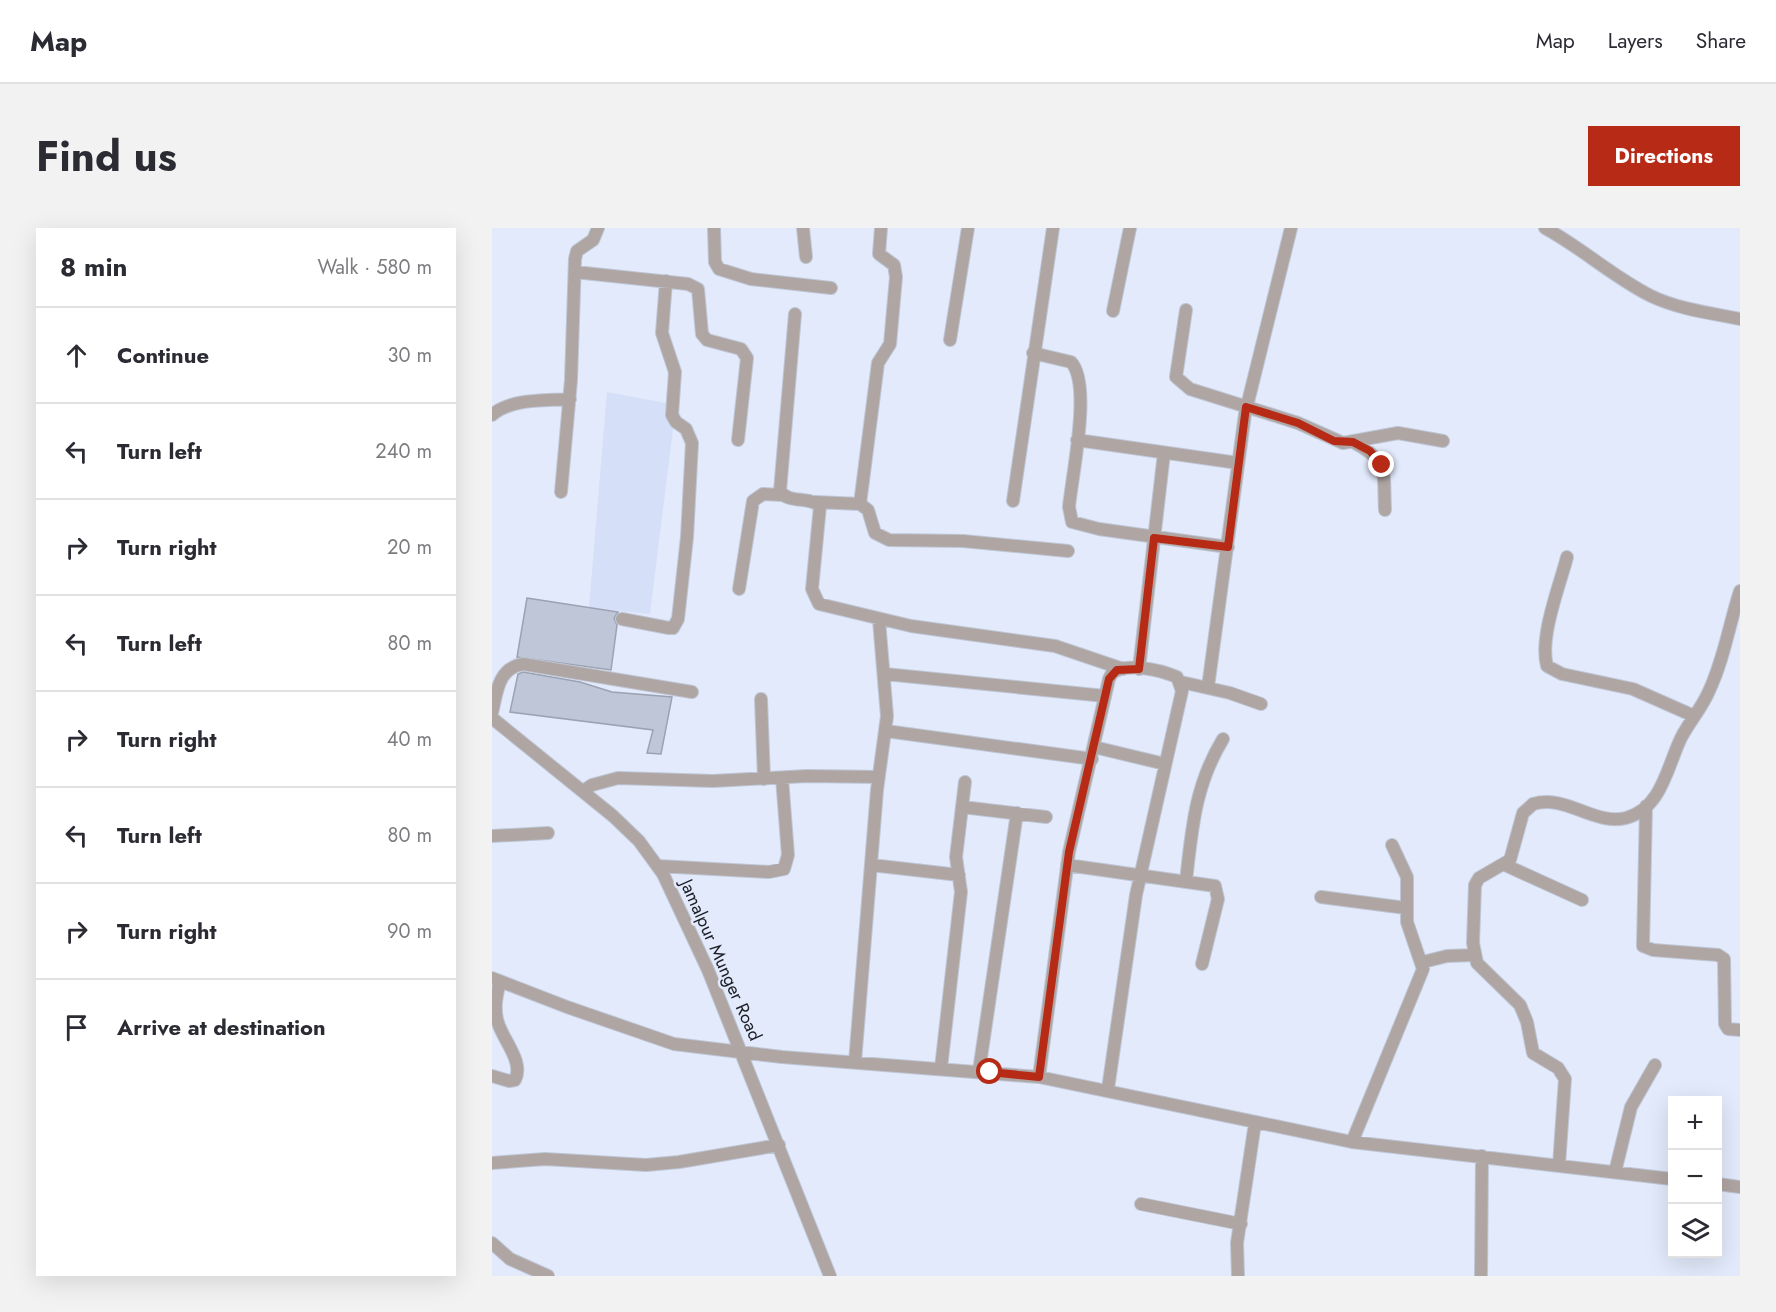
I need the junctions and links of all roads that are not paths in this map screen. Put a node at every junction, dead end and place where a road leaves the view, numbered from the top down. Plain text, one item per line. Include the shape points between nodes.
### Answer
1 (598, 228) edge
2 (714, 228) edge
3 (803, 228) edge
4 (881, 228) edge
5 (968, 228) edge
6 (1053, 228) edge
7 (1130, 228) edge
8 (1291, 228) edge
9 (1545, 228) edge
10 (806, 257) dead end
11 (575, 272) junction
12 (666, 282) junction
13 (831, 288) dead end
14 (1113, 310) dead end
15 (1186, 310) dead end
16 (795, 314) dead end
17 (1740, 319) edge
18 (950, 340) dead end
19 (1033, 353) junction
20 (570, 399) junction
21 (1246, 407) junction
22 (492, 415) edge
23 (738, 440) dead end
24 (1077, 440) junction
25 (1443, 441) dead end
26 (1353, 442) junction
27 (1164, 453) junction
28 (1238, 463) junction
29 (561, 492) dead end
30 (782, 495) junction
31 (1013, 501) dead end
32 (815, 502) junction
33 (860, 504) junction
34 (1385, 510) dead end
35 (1154, 538) junction
36 (1228, 547) junction
37 (1068, 552) dead end
38 (1567, 557) dead end
39 (739, 590) dead end
40 (1740, 591) edge
41 (621, 619) dead end
42 (879, 620) junction
43 (1123, 669) junction
44 (1139, 669) junction
45 (885, 674) junction
46 (1181, 682) junction
47 (1208, 687) junction
48 (692, 692) dead end
49 (1105, 696) junction
50 (761, 699) dead end
51 (1261, 704) dead end
52 (492, 713) edge
53 (1694, 716) junction
54 (492, 718) edge
55 (886, 731) junction
56 (1223, 739) dead end
57 (1093, 753) junction
58 (1165, 764) junction
59 (879, 777) junction
60 (782, 778) junction
61 (764, 779) junction
62 (965, 782) dead end
63 (583, 791) junction
64 (1646, 806) junction
65 (962, 807) junction
66 (1017, 813) junction
67 (1046, 817) dead end
68 (548, 833) dead end
69 (492, 836) edge
70 (1392, 845) dead end
71 (871, 865) junction
72 (1067, 865) junction
73 (1505, 865) junction
74 (658, 866) junction
75 (959, 874) junction
76 (1140, 875) junction
77 (1186, 881) junction
78 (1321, 897) dead end
79 (1582, 900) dead end
80 (1406, 908) junction
81 (1474, 955) junction
82 (1423, 962) junction
83 (1202, 964) dead end
84 (496, 980) edge
85 (1740, 1030) edge
86 (742, 1052) junction
87 (855, 1062) junction
88 (1655, 1065) dead end
89 (941, 1068) junction
90 (979, 1071) junction
91 (492, 1076) edge
92 (1039, 1077) junction
93 (1108, 1089) junction
94 (1255, 1123) junction
95 (1352, 1142) junction
96 (778, 1145) junction
97 (1482, 1156) junction
98 (492, 1162) edge
99 (1559, 1165) junction
100 (1615, 1172) junction
101 (1668, 1179) edge
102 (1722, 1185) edge
103 (1740, 1187) edge
104 (1141, 1203) dead end
105 (1240, 1224) junction
106 (492, 1243) edge
107 (548, 1276) edge
108 (830, 1276) edge
109 (1238, 1276) edge
110 (1481, 1276) edge

1 - 11 street via 593,240 577,251
2 - 13 street via 715,262 719,269 751,279
3 - 10 street
4 - 33 street via 879,254 894,265 896,277 890,344 878,363
5 - 18 street
6 - 19 street
7 - 14 street
8 - 21 street
9 - 17 street via 1651,296 1684,308
11 - 12 street
11 - 20 street
12 - 23 street via 698,289 700,326 706,340 745,352 748,367
12 - 41 street via 662,333 675,372 672,415 686,429 692,443 678,619 673,628
15 - 21 street via 1176,376 1190,389
16 - 30 street
19 - 24 street via 1071,362 1080,375
19 - 31 street
20 - 22 street via 506,406
20 - 29 street
21 - 26 street via 1298,423 1334,441
21 - 28 street
24 - 27 street
24 - 35 street via 1069,507 1072,522
25 - 26 street via 1398,433
26 - 34 street via 1370,451 1382,465
27 - 28 street
27 - 35 street
28 - 36 street
30 - 32 street
30 - 39 street via 763,494 753,501
32 - 33 street
32 - 42 street via 821,512 813,572 815,599 826,607
33 - 37 street via 868,510 875,533 881,538 996,543
35 - 36 street
35 - 44 street
36 - 47 street
38 - 53 street via 1549,627 1547,666 1562,674 1633,689
40 - 53 street via 1709,692
42 - 43 street via 1032,641 1072,650
42 - 45 street
43 - 44 street
43 - 49 street via 1112,673
44 - 46 street via 1167,673
45 - 49 street
45 - 55 street
46 - 47 street
46 - 58 street
47 - 51 street
48 - 52 street via 523,664 506,669
49 - 57 street
50 - 61 street
53 - 64 street via 1659,792
54 - 63 street, Jamalpur Munger Road
55 - 57 street
55 - 59 street
56 - 77 street via 1205,772
57 - 58 street
57 - 72 street
58 - 76 street
59 - 60 street
59 - 71 street
60 - 61 street
60 - 74 street via 788,855 784,868 769,872
61 - 63 street via 618,778
62 - 65 street
63 - 74 street, Jamalpur Munger Road via 639,841
64 - 73 street via 1619,819 1556,803 1533,804 1523,813 1513,853
64 - 85 street via 1643,946 1724,959 1725,1024 1728,1029
65 - 66 street
65 - 75 street via 956,857
66 - 67 street
66 - 90 street
68 - 69 street
70 - 80 street via 1407,877
71 - 75 street
71 - 87 street
72 - 76 street
72 - 92 street
73 - 79 street
73 - 81 street via 1486,873 1475,885
74 - 86 street, Jamalpur Munger Road via 700,951
75 - 89 street via 961,892
76 - 77 street
76 - 93 street
77 - 83 street via 1215,886 1218,892
78 - 80 street
80 - 82 street via 1410,933
81 - 82 street
81 - 99 street via 1482,970 1520,1005 1533,1053 1558,1068 1565,1079
82 - 95 street via 1422,976
84 - 86 street via 674,1044
84 - 91 street via 497,1020 515,1059 517,1076 509,1081
86 - 87 street
86 - 96 street, Jamalpur Munger Road
87 - 89 street
88 - 100 street via 1631,1107
89 - 90 street
90 - 92 street
92 - 93 street
93 - 94 street
94 - 95 street
94 - 105 street
95 - 97 street
96 - 98 street via 663,1164 545,1159
96 - 108 street, Jamalpur Munger Road
97 - 99 street
97 - 110 street
99 - 100 street
100 - 101 street
102 - 103 street
104 - 105 street
105 - 109 street
106 - 107 street via 510,1259

